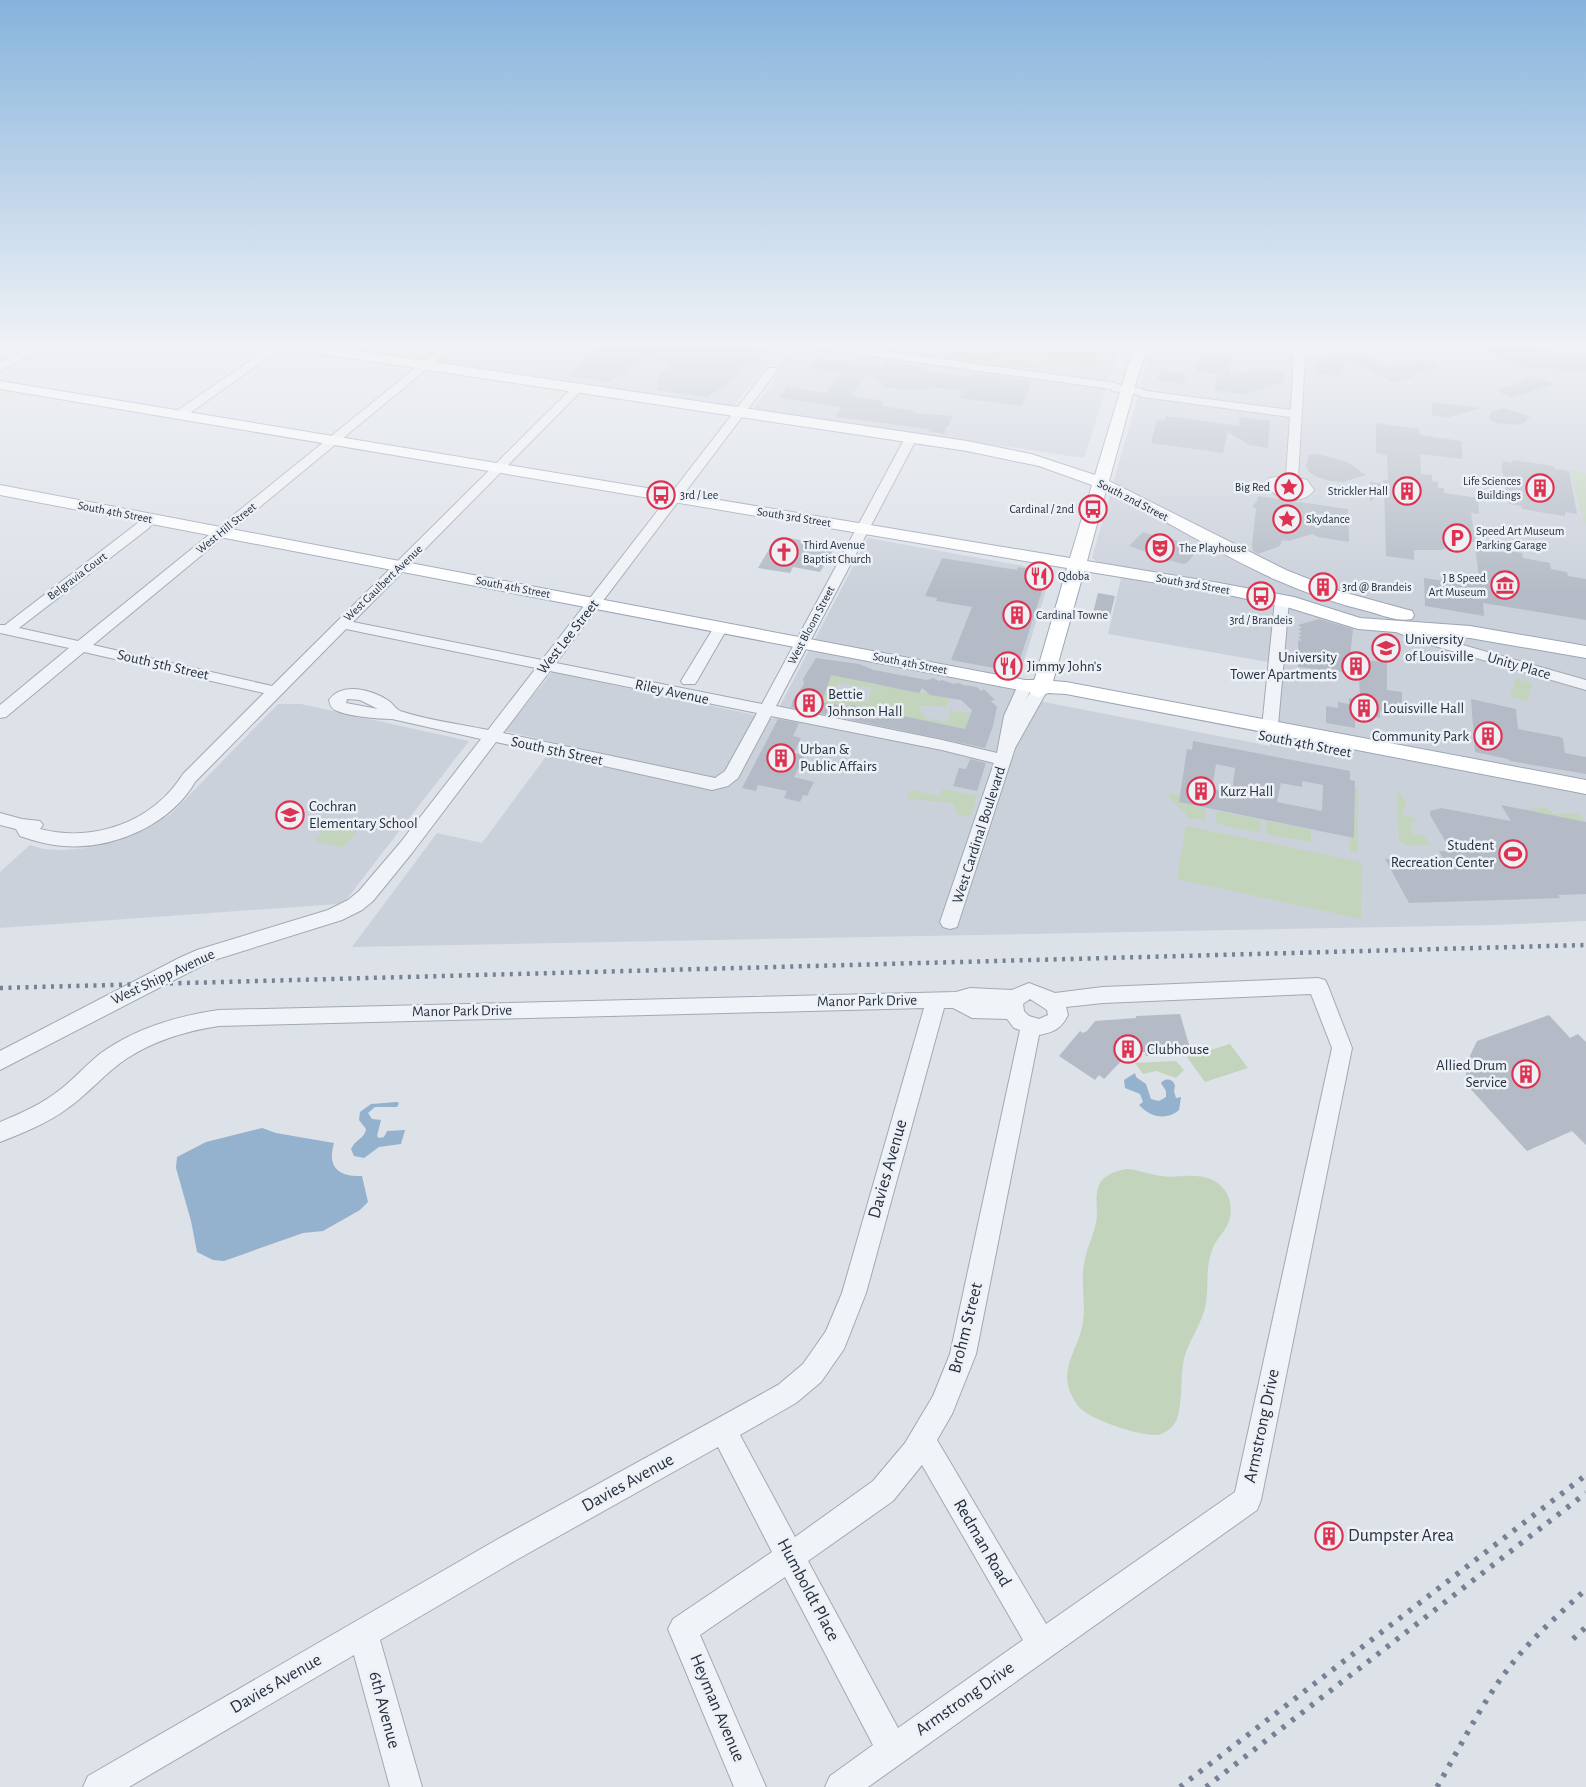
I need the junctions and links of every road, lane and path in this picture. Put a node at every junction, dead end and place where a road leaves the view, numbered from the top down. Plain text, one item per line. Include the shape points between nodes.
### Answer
1 (246, 426) edge
2 (351, 426) edge
3 (540, 426) edge
4 (729, 426) edge
5 (835, 426) edge
6 (1113, 426) edge
7 (1296, 426) edge
8 (911, 438) junction
9 (333, 441) junction
10 (498, 468) junction
11 (1292, 479) dead end
12 (1095, 480) junction
13 (0, 490) edge
14 (674, 498) junction
15 (144, 525) dead end
16 (863, 529) junction
17 (221, 532) junction
18 (1070, 564) junction
19 (400, 566) junction
20 (1282, 600) junction
21 (594, 603) junction
22 (1376, 609) junction
23 (1352, 621) junction
24 (341, 624) junction
25 (3, 626) edge
26 (1396, 626) junction
27 (722, 627) junction
28 (1470, 632) junction
29 (802, 642) junction
30 (81, 646) junction
31 (1586, 652) edge
32 (545, 666) junction
33 (689, 681) dead end
34 (1586, 685) edge
35 (1035, 688) junction
36 (274, 691) junction
37 (765, 711) junction
38 (0, 714) edge
39 (392, 714) dead end
40 (1270, 732) junction
41 (491, 736) junction
42 (1005, 754) junction
43 (722, 782) joint
44 (1586, 787) edge
45 (1586, 799) edge
46 (10, 822) edge
47 (361, 901) joint
48 (950, 922) dead end
49 (1318, 986) joint
50 (946, 1000) junction
51 (1053, 1000) junction
52 (1014, 1004) junction
53 (1031, 1026) junction
54 (0, 1061) edge
55 (0, 1132) edge
56 (723, 1430) junction
57 (923, 1441) junction
58 (790, 1557) junction
59 (683, 1629) joint
60 (363, 1633) junction
61 (1042, 1645) junction
62 (893, 1751) junction
63 (99, 1787) edge
64 (406, 1787) edge
65 (750, 1787) edge
66 (841, 1787) edge

1 - 9 main road, South 3rd Street
2 - 9 street, West Hill Street
3 - 10 street, West Gaulbert Avenue
4 - 14 street, West Lee Street
5 - 8 main road, South 2nd Street
6 - 12 main road, West Cardinal Boulevard
7 - 11 street
8 - 12 main road, South 2nd Street via 997,451
8 - 16 street, West Bloom Street
9 - 10 main road, South 3rd Street
9 - 17 street, West Hill Street
10 - 14 main road, South 3rd Street
10 - 19 street, West Gaulbert Avenue
12 - 18 main road, West Cardinal Boulevard
12 - 22 main road, South 2nd Street via 1268,569
13 - 17 main road, South 4th Street
14 - 16 main road, South 3rd Street
14 - 21 street, West Lee Street
15 - 25 street, Belgravia Court
16 - 18 main road, South 3rd Street
16 - 29 street, West Bloom Street
17 - 19 main road, South 4th Street
17 - 30 street, West Hill Street
18 - 20 main road, South 3rd Street
18 - 35 main road, West Cardinal Boulevard
19 - 21 main road, South 4th Street
19 - 24 street, West Gaulbert Avenue
20 - 23 main road, South 3rd Street
20 - 40 street
21 - 27 main road, South 4th Street
21 - 32 street, West Lee Street
22 - 23 main road via 1373,618
22 - 28 main road, South 2nd Street
23 - 26 main road, South 3rd Street
24 - 32 street, Riley Avenue
24 - 36 street, West Gaulbert Avenue
25 - 30 street, South 5th Street
26 - 28 main road, South 3rd Street
26 - 34 street, Unity Place via 1426,639
27 - 29 main road, South 4th Street
27 - 33 street
28 - 31 main road, South 3rd Street
29 - 35 main road, South 4th Street
29 - 37 street, West Bloom Street
30 - 36 street, South 5th Street
30 - 38 street, West Hill Street
32 - 37 street, Riley Avenue
32 - 41 street, West Lee Street
35 - 40 main road, South 4th Street via 1066,688
35 - 42 street, West Cardinal Boulevard via 1020,693
36 - 46 street, West Gaulbert Avenue via 189,778 174,798 132,827 109,835 59,840 26,832
37 - 42 street, Riley Avenue
37 - 43 street, West Bloom Street via 732,774
39 - 41 street, South 5th Street
40 - 44 main road, South 4th Street
40 - 45 main road, South 4th Street
41 - 43 street, South 5th Street via 708,784
41 - 47 street, West Lee Street via 406,848
42 - 48 street, West Cardinal Boulevard
47 - 54 street, West Shipp Avenue via 335,915 204,955
49 - 51 street, Manor Park Drive
49 - 61 street, Armstrong Drive via 1342,1048 1246,1500
50 - 52 street, Manor Park Drive via 970,996
50 - 55 street, Manor Park Drive via 218,1018 184,1024 133,1044 107,1061 67,1098 32,1119
50 - 56 street, Davies Avenue via 854,1293 836,1340 812,1373 787,1394
51 - 52 street, Manor Park Drive via 1046,995 1029,992
51 - 53 street via 1057,1014 1054,1020 1048,1025
52 - 53 street via 1023,1023
53 - 57 street, Brohm Street via 963,1354 943,1405
56 - 58 street, Humboldt Place
56 - 60 street, Davies Avenue
57 - 58 street, Brohm Street via 883,1491
57 - 61 street, Redman Road
58 - 59 street, Brohm Street
58 - 62 street, Humboldt Place
59 - 65 street, Heyman Avenue
60 - 63 street, Davies Avenue
60 - 64 street, 6th Avenue
61 - 62 street, Armstrong Drive
62 - 66 street, Armstrong Drive

